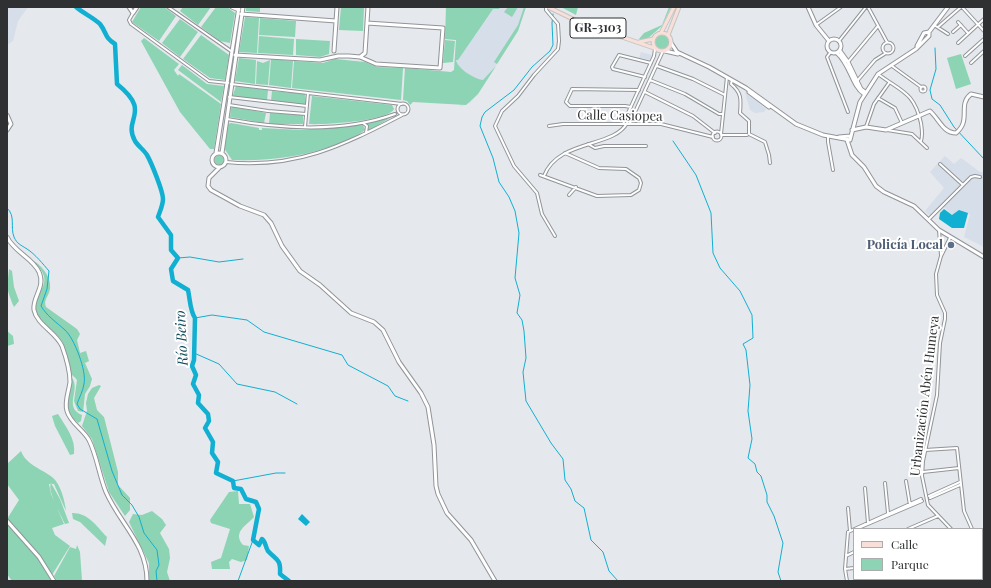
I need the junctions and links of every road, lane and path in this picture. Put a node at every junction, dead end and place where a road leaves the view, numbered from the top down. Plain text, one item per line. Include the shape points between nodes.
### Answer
1 (131, 7) edge
2 (137, 7) edge
3 (168, 7) edge
4 (232, 7) edge
5 (243, 7) edge
6 (337, 7) edge
7 (368, 7) edge
8 (547, 7) edge
9 (674, 7) edge
10 (678, 7) edge
11 (808, 7) edge
12 (841, 7) edge
13 (867, 7) edge
14 (948, 7) edge
15 (962, 7) edge
16 (239, 9) edge
17 (133, 13) junction
18 (242, 14) junction
19 (984, 19) edge
20 (336, 21) junction
21 (958, 22) dead end
22 (367, 23) junction
23 (978, 24) junction
24 (816, 25) junction
25 (934, 25) junction
26 (961, 25) junction
27 (878, 26) junction
28 (938, 27) junction
29 (984, 31) edge
30 (929, 32) junction
31 (953, 32) dead end
32 (661, 33) junction
33 (968, 33) junction
34 (948, 34) dead end
35 (668, 35) junction
36 (923, 35) junction
37 (927, 38) junction
38 (653, 39) junction
39 (984, 39) edge
40 (829, 41) junction
41 (839, 41) junction
42 (639, 42) junction
43 (887, 42) junction
44 (671, 43) junction
45 (958, 43) dead end
46 (655, 48) junction
47 (916, 49) junction
48 (334, 51) junction
49 (664, 51) junction
50 (838, 52) junction
51 (984, 52) edge
52 (234, 53) junction
53 (365, 53) junction
54 (830, 53) junction
55 (886, 53) junction
56 (680, 54) junction
57 (338, 56) junction
58 (654, 56) junction
59 (965, 56) dead end
60 (329, 57) junction
61 (360, 57) junction
62 (660, 59) junction
63 (370, 61) junction
64 (651, 63) junction
65 (848, 63) junction
66 (971, 63) dead end
67 (891, 65) junction
68 (657, 66) junction
69 (878, 74) junction
70 (645, 77) junction
71 (727, 77) junction
72 (650, 80) junction
73 (732, 80) junction
74 (856, 81) junction
75 (889, 83) junction
76 (229, 84) junction
77 (922, 87) dead end
78 (639, 89) junction
79 (644, 92) junction
80 (308, 93) junction
81 (865, 93) junction
82 (724, 94) junction
83 (229, 96) junction
84 (878, 97) junction
85 (984, 97) edge
86 (391, 101) junction
87 (402, 104) junction
88 (228, 105) junction
89 (307, 106) junction
90 (631, 107) junction
91 (397, 108) junction
92 (848, 112) dead end
93 (396, 113) junction
94 (306, 114) junction
95 (723, 114) junction
96 (7, 115) edge
97 (402, 115) junction
98 (919, 116) junction
99 (226, 119) junction
100 (390, 120) junction
101 (362, 122) junction
102 (627, 123) junction
103 (630, 123) junction
104 (623, 124) junction
105 (902, 124) junction
106 (549, 126) dead end
107 (853, 126) junction
108 (305, 127) junction
109 (866, 127) junction
110 (7, 130) edge
111 (852, 130) junction
112 (886, 130) junction
113 (366, 133) junction
114 (715, 133) junction
115 (721, 135) junction
116 (747, 136) dead end
117 (828, 136) junction
118 (713, 137) junction
119 (848, 138) junction
120 (921, 141) junction
121 (588, 144) junction
122 (646, 146) dead end
123 (927, 148) dead end
124 (216, 153) junction
125 (222, 153) junction
126 (565, 153) junction
127 (226, 162) junction
128 (770, 163) dead end
129 (940, 164) dead end
130 (214, 165) junction
131 (220, 167) junction
132 (833, 170) dead end
133 (213, 173) junction
134 (540, 174) dead end
135 (544, 176) junction
136 (980, 177) dead end
137 (963, 184) junction
138 (576, 187) junction
139 (569, 195) dead end
140 (929, 219) junction
141 (939, 230) junction
142 (555, 236) dead end
143 (7, 237) edge
144 (950, 238) junction
145 (941, 256) junction
146 (984, 257) edge
147 (925, 450) junction
148 (959, 468) junction
149 (922, 472) junction
150 (906, 481) dead end
151 (885, 483) dead end
152 (960, 483) junction
153 (865, 488) dead end
154 (925, 494) junction
155 (930, 497) junction
156 (922, 500) junction
157 (927, 502) junction
158 (909, 505) junction
159 (848, 508) dead end
160 (889, 514) junction
161 (938, 516) junction
162 (7, 521) edge
163 (868, 523) junction
164 (857, 528) edge
165 (857, 528) edge
166 (911, 528) edge
167 (949, 528) edge
168 (972, 528) edge
169 (853, 530) edge
170 (853, 530) edge
171 (850, 531) junction
172 (853, 552) edge
173 (846, 556) junction
174 (853, 568) edge
175 (845, 569) junction
176 (54, 581) edge
177 (147, 581) edge
178 (495, 581) edge
179 (847, 581) edge

1 - 2 street
1 - 17 street
2 - 17 street
3 - 52 street
4 - 16 street
5 - 18 street
6 - 20 street
7 - 22 street
8 - 42 main road, GR-3103 via 581,23
8 - 142 street via 546,10 558,24 560,41 556,53 502,111 495,126 514,166 537,193 542,214
9 - 32 main road
10 - 35 main road
11 - 24 street
12 - 24 street
13 - 27 street
13 - 41 street
14 - 25 street
15 - 23 street
15 - 28 street
16 - 52 street
17 - 76 street via 129,22 209,81
18 - 20 street
18 - 52 street
19 - 23 street
20 - 48 street
21 - 26 street
22 - 53 street
22 - 63 street via 444,28 441,66 376,64
23 - 29 street
23 - 33 street
24 - 40 street
25 - 28 street
25 - 30 street
26 - 31 street
26 - 33 street
27 - 43 street
27 - 65 street
28 - 34 street
30 - 36 street via 926,31
30 - 37 street
32 - 35 main road
32 - 38 main road, GR-3103
33 - 45 street
35 - 44 main road, GR-3103
36 - 37 street
36 - 47 street
37 - 47 street
38 - 42 main road, GR-3103
38 - 46 main road
39 - 59 street
40 - 41 street
40 - 54 street via 827,48
41 - 50 street via 841,45
42 - 46 main road, GR-3103
43 - 55 street via 882,47
43 - 55 street via 892,44 893,50
44 - 49 main road
44 - 56 street, GR-3103 via 674,50
46 - 49 main road, GR-3103
46 - 58 street
47 - 67 street
48 - 57 street
48 - 60 street
49 - 56 street, GR-3103
49 - 62 street
50 - 54 street
50 - 65 street
51 - 66 street
52 - 60 street via 320,60
52 - 76 street
53 - 61 street
53 - 63 street
54 - 92 street via 827,57
55 - 74 street via 875,60
56 - 71 street, GR-3103
57 - 60 street
57 - 61 street
58 - 62 street
58 - 64 street
61 - 63 street
62 - 68 street
64 - 70 street
64 - 70 street via 617,55 612,68
65 - 74 street
67 - 69 street
67 - 77 street
68 - 72 street
68 - 82 street
69 - 75 street
69 - 81 street
70 - 78 street
71 - 73 street, GR-3103
71 - 82 street
72 - 79 street
72 - 95 street via 685,94 718,114
73 - 117 street, GR-3103 via 802,127
73 - 128 street via 732,84 741,95 740,113 749,121 749,134 765,142
74 - 81 street
75 - 84 street
75 - 98 street via 914,101
76 - 80 street
76 - 83 street
76 - 124 street
78 - 79 street
78 - 79 street
78 - 90 street
78 - 90 street via 572,89 567,104
79 - 103 street
79 - 114 street via 693,116
80 - 86 street
80 - 89 street
81 - 107 street
82 - 95 street
83 - 88 street
83 - 89 street
84 - 105 street via 895,108
84 - 109 street
85 - 98 street via 971,94 967,97 965,120 956,133 946,130 930,112
86 - 87 street
86 - 91 street
87 - 91 street
87 - 97 street via 406,105 408,110
88 - 94 street
88 - 99 street
89 - 94 street
90 - 104 street
91 - 93 street
93 - 97 street
93 - 100 street
93 - 101 street
94 - 108 street
95 - 115 street
96 - 110 street via 11,124
97 - 100 street
98 - 105 street
98 - 120 street via 923,134
99 - 108 street via 266,126
99 - 125 street
100 - 113 street
101 - 108 street
101 - 113 street via 367,126
102 - 103 street, Calle Casiopea
102 - 104 street, Calle Casiopea
102 - 121 street via 622,131
103 - 118 street, Calle Casiopea via 660,124
104 - 106 street, Calle Casiopea
105 - 112 street
107 - 111 street
107 - 119 street
109 - 111 street
109 - 112 street
111 - 119 street
112 - 120 street via 908,132
113 - 127 street via 336,148 304,158 264,163
114 - 115 street
114 - 118 street
115 - 116 street
115 - 118 street via 718,141
117 - 119 street, GR-3103
117 - 132 street
119 - 140 street via 848,146 854,158 864,167 876,186 914,206
120 - 123 street
121 - 122 street via 595,148
121 - 126 street
124 - 125 street
124 - 130 street via 212,158
125 - 127 street via 226,157
126 - 135 street via 553,161
126 - 138 street via 599,168 626,169 637,176 640,183 638,192 629,196 597,196
127 - 131 street
129 - 137 street
130 - 131 street
130 - 133 street
131 - 133 street
133 - 178 street via 207,182 211,190 268,219 284,250 300,271 349,311 374,322 386,334 398,362 428,407 438,494 447,513 471,540
134 - 135 street
135 - 138 street
136 - 137 street via 975,176
137 - 140 street
138 - 139 street
140 - 141 street
141 - 144 street
141 - 145 street, Urbanización Abén Humeya
143 - 177 street via 40,273 41,286 34,310 62,348 70,376 67,413 90,441 106,492 145,559
144 - 145 street, Urbanización Abén Humeya
144 - 146 street
145 - 147 street, Urbanización Abén Humeya via 935,278 937,295 946,319 940,343 937,395
147 - 148 street via 957,448
147 - 149 street, Urbanización Abén Humeya
148 - 149 street
148 - 152 street
149 - 154 street, Urbanización Abén Humeya
150 - 158 street
151 - 160 street
152 - 155 street
152 - 168 street via 964,510
153 - 163 street
154 - 155 street
154 - 156 street
154 - 157 street, Urbanización Abén Humeya
155 - 157 street
156 - 157 street
156 - 158 street
157 - 161 street
158 - 160 street
159 - 171 street
160 - 163 street
161 - 166 street
161 - 167 street
162 - 176 street via 39,557
163 - 164 street
163 - 165 street
169 - 171 street
170 - 171 street
171 - 173 street via 847,534
172 - 173 street
173 - 175 street
174 - 175 street
175 - 179 street

